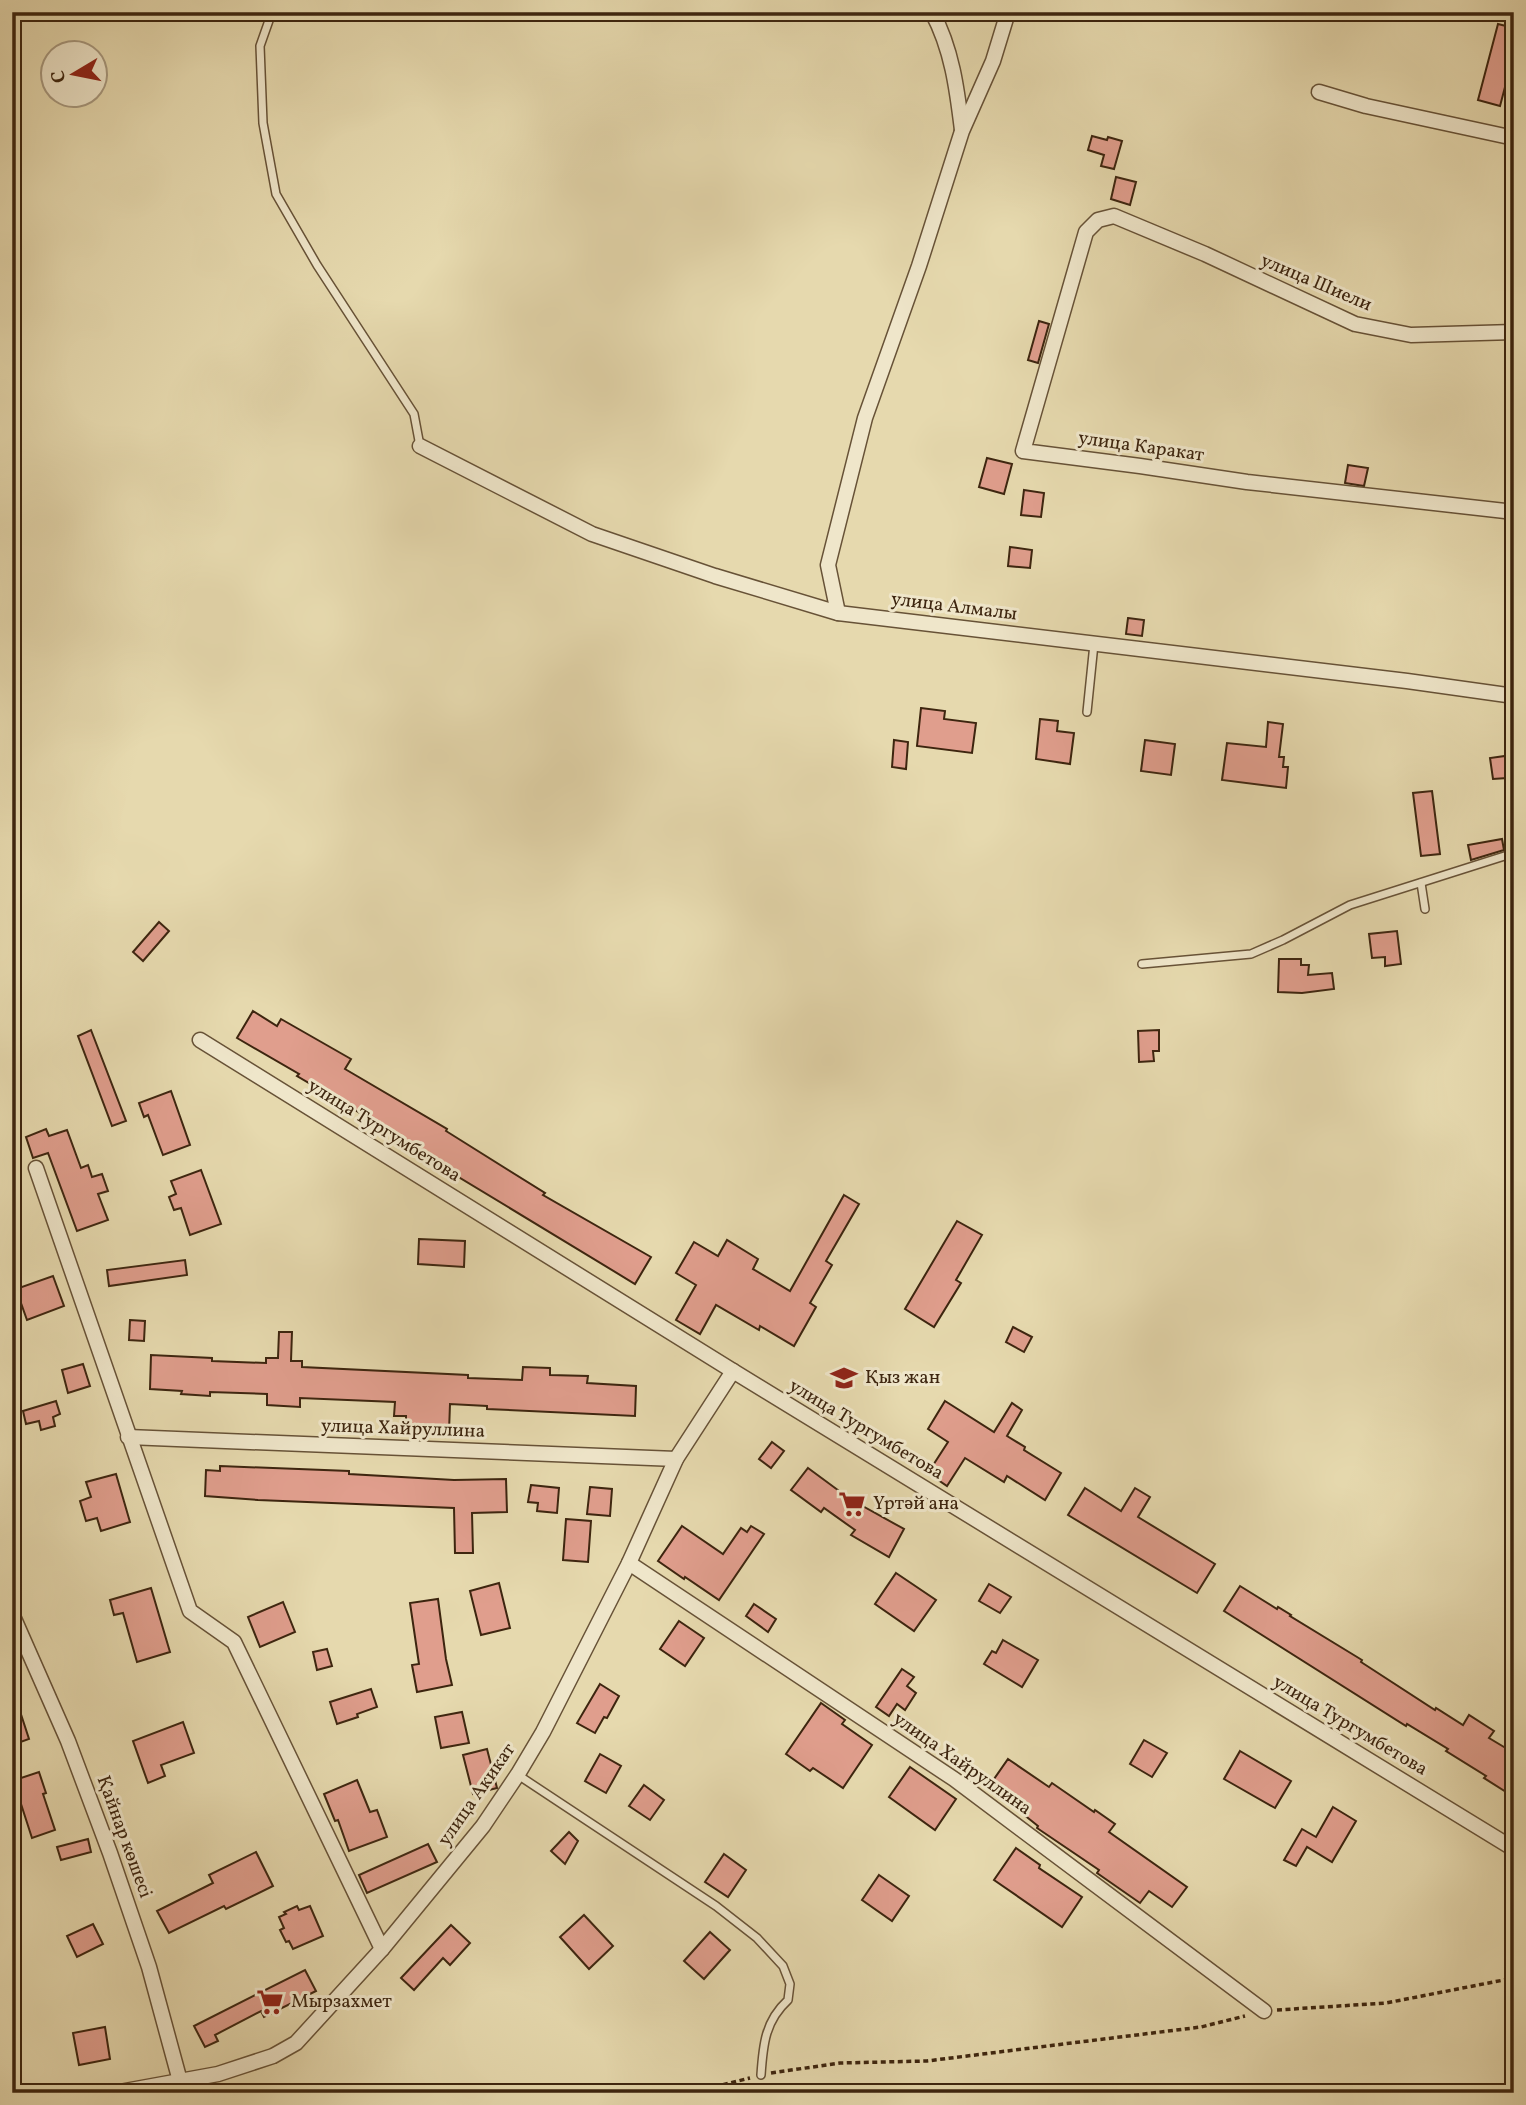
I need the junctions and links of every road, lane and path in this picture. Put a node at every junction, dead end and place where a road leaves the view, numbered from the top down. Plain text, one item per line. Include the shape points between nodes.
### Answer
1 (272, 12) edge
2 (932, 12) edge
3 (1008, 12) edge
4 (1319, 92) dead end
5 (962, 131) junction
6 (1514, 138) edge
7 (1114, 216) joint
8 (1514, 332) edge
9 (420, 446) joint
10 (1514, 512) edge
11 (838, 613) junction
12 (1094, 643) junction
13 (1514, 696) edge
14 (1087, 712) dead end
15 (1514, 853) edge
16 (1421, 883) junction
17 (1425, 909) dead end
18 (1142, 964) dead end
19 (201, 1040) dead end
20 (36, 1168) dead end
21 (733, 1371) junction
22 (128, 1437) junction
23 (676, 1459) junction
24 (629, 1563) junction
25 (12, 1614) edge
26 (517, 1774) junction
27 (1514, 1849) edge
28 (382, 1949) junction
29 (1514, 1978) edge
30 (1264, 2011) junction
31 (761, 2075) junction
32 (180, 2081) junction
33 (114, 2093) edge
34 (690, 2093) edge

1 - 9 lane via 260,46 263,123 276,194 414,414
2 - 5 street via 956,82
3 - 5 street via 993,61
4 - 6 street
5 - 11 street via 865,418 828,565
7 - 8 street, улица Шиели via 1355,324 1411,335
7 - 10 street, улица Каракат via 1098,220 1086,232 1023,451
9 - 11 street, улица Алмалы via 592,534
11 - 12 street, улица Алмалы
12 - 13 street, улица Алмалы
12 - 14 lane
15 - 16 lane
16 - 17 lane
16 - 18 lane via 1350,905 1251,954
19 - 21 street, улица Тургумбетова
20 - 22 street
21 - 23 street, улица Акикат
21 - 27 street, улица Тургумбетова
22 - 23 street, улица Хайруллина
22 - 28 street via 190,1611 234,1642
23 - 24 street, улица Акикат
24 - 26 street, улица Акикат
24 - 30 street, улица Хайруллина via 954,1779
25 - 32 street, Қайнар көшесі via 68,1741 114,1866 149,1968
26 - 28 street, улица Акикат via 483,1826
26 - 31 lane via 716,1906 757,1938 783,1966 790,1984 788,2000 776,2011 763,2044
28 - 32 street, улица Акикат via 296,2043 273,2056
29 - 30 path via 1386,2003
30 - 31 path via 1188,2029 927,2061 840,2063
31 - 34 path
32 - 33 street, улица Акикат

